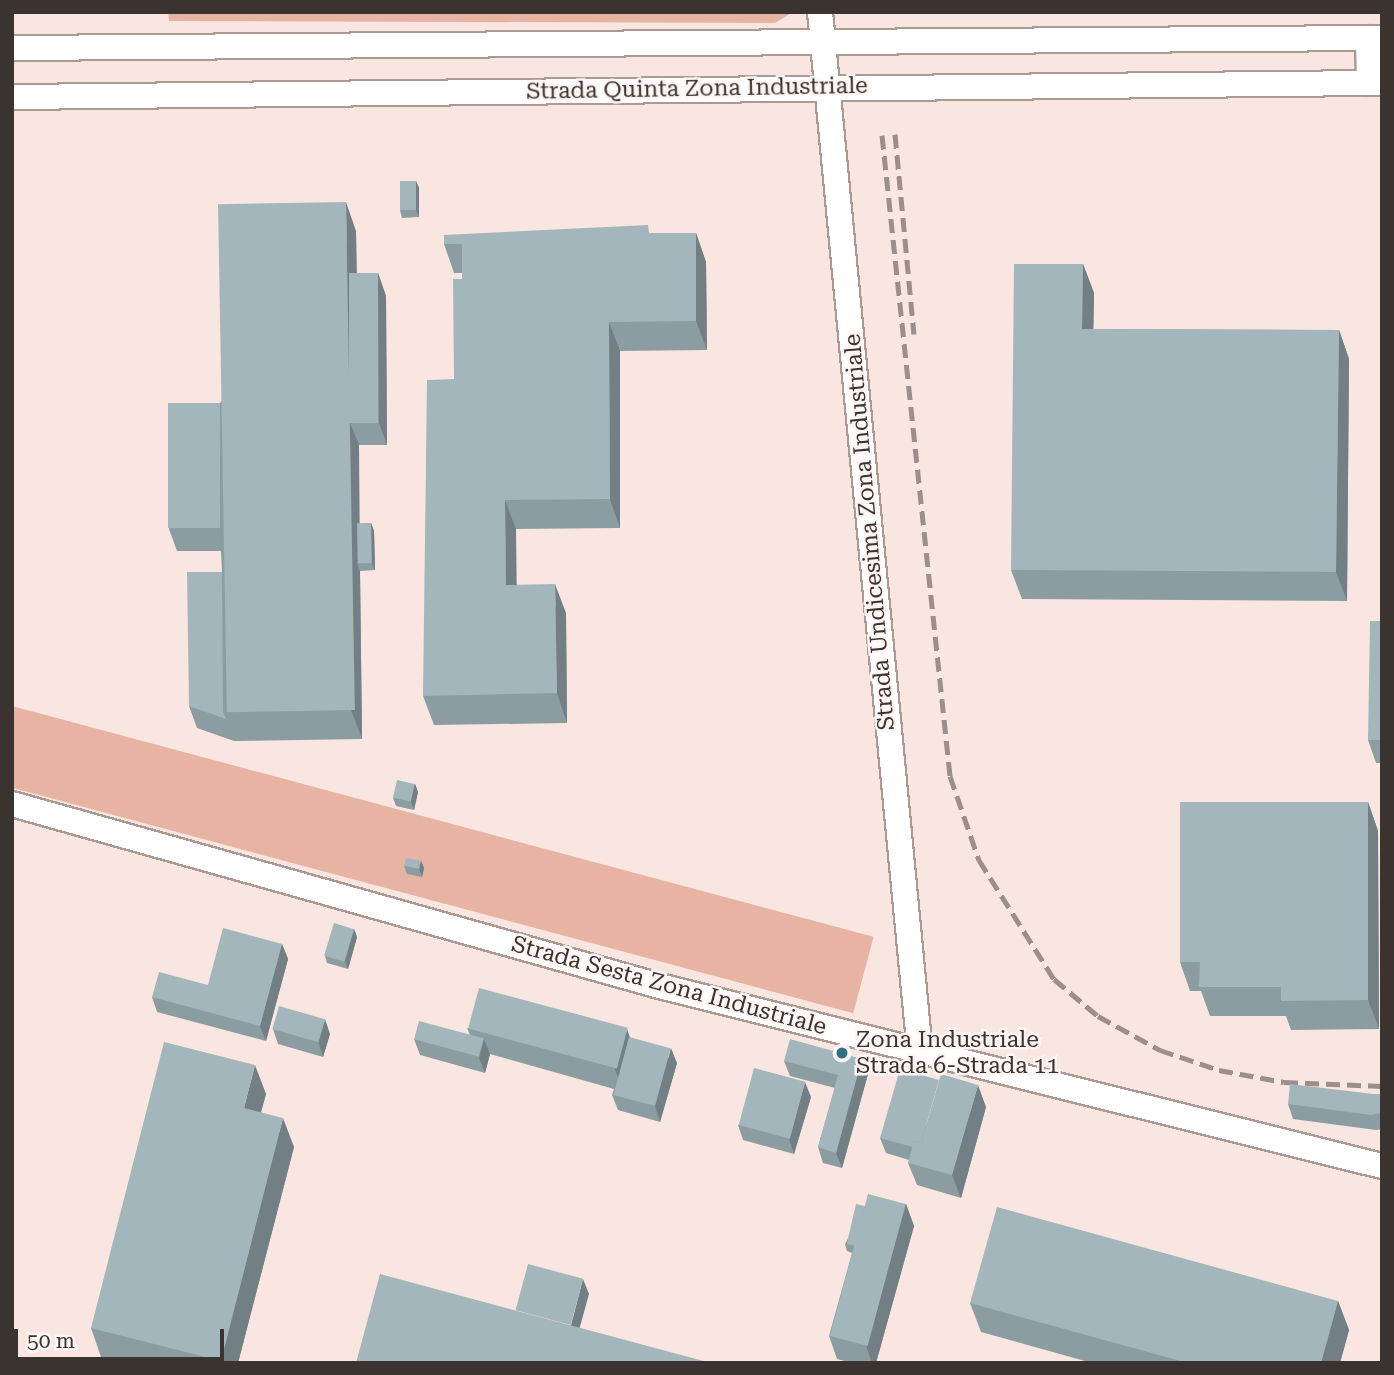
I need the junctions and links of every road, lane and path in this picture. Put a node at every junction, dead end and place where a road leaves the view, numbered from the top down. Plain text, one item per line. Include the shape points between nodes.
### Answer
1 (820, 12) edge
2 (1375, 38) edge
3 (822, 41) junction
4 (12, 48) edge
5 (1375, 83) edge
6 (827, 88) junction
7 (12, 97) edge
8 (12, 804) edge
9 (920, 1052) junction
10 (1378, 1164) edge

1 - 3 street, Strada Undicesima Zona Industriale
2 - 3 street, Strada Quinta Zona Industriale
2 - 5 street
3 - 4 street, Strada Quinta Zona Industriale
3 - 6 street, Strada Undicesima Zona Industriale
5 - 6 street, Strada Quinta Zona Industriale
6 - 7 street, Strada Quinta Zona Industriale
6 - 9 street, Strada Undicesima Zona Industriale
8 - 9 street, Strada Sesta Zona Industriale
9 - 10 street, Strada Sesta Zona Industriale

